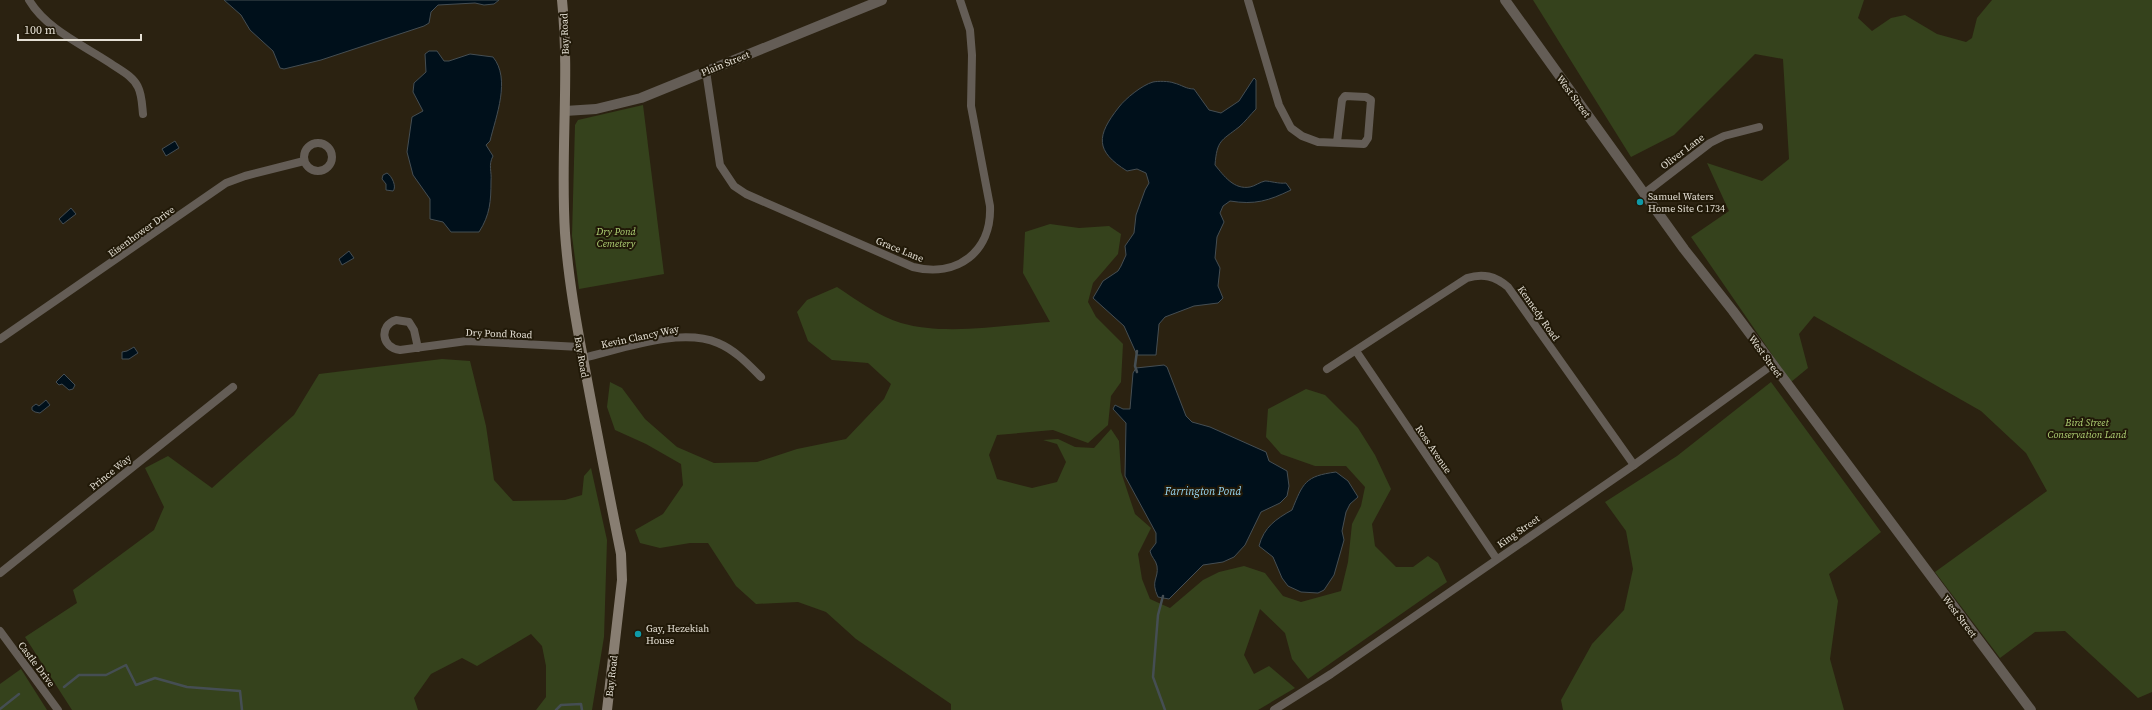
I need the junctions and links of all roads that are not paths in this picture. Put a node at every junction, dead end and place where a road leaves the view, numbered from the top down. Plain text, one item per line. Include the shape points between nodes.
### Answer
1 (28, 0) edge
2 (562, 0) edge
3 (882, 0) edge
4 (960, 0) edge
5 (1248, 0) edge
6 (1504, 0) edge
7 (706, 71) junction
8 (565, 111) junction
9 (143, 114) dead end
10 (1759, 127) dead end
11 (1337, 142) junction
12 (304, 161) dead end
13 (1645, 192) junction
14 (0, 339) edge
15 (580, 347) junction
16 (418, 348) junction
17 (1356, 351) junction
18 (583, 358) junction
19 (1772, 365) junction
20 (1327, 369) dead end
21 (761, 377) dead end
22 (233, 387) dead end
23 (1634, 465) junction
24 (1496, 558) junction
25 (0, 573) edge
26 (0, 631) edge
27 (58, 710) edge
28 (607, 710) edge
29 (1274, 710) edge
30 (2031, 710) edge

1 - 9 street via 35,11 59,30 132,79 141,94
2 - 8 main road, Bay Road
3 - 7 street, Plain Street
4 - 7 street, Grace Lane via 970,30 971,112 991,216 986,236 974,254 945,269 913,267 746,194 734,186 720,165
5 - 11 street via 1279,105 1288,124 1294,132 1306,138
6 - 13 street, West Street
7 - 8 street, Plain Street via 630,101 596,109
8 - 15 main road, Bay Road via 565,232
10 - 13 street, Oliver Lane via 1724,136 1710,143
11 - 11 street via 1343,98 1349,95 1370,99 1372,103 1366,143 1362,145
12 - 14 street, Eisenhower Drive via 226,183
13 - 19 street, West Street via 1684,249
15 - 16 street, Dry Pond Road via 467,341
15 - 18 main road, Bay Road
16 - 16 street, Dry Pond Road via 400,350 390,347 384,339 386,327 396,320 409,322 414,330
17 - 20 street, Kennedy Road
17 - 23 street, Kennedy Road via 1467,278 1478,274 1495,278 1508,287
17 - 24 street, Ross Avenue
18 - 21 street, Kevin Clancy Way via 674,338 697,337 728,348
18 - 28 main road, Bay Road via 621,554 622,580
19 - 23 street, King Street
19 - 30 street, West Street
22 - 25 street, Prince Way
23 - 24 street, King Street
24 - 29 street, King Street via 1331,674
26 - 27 street, Castle Drive

